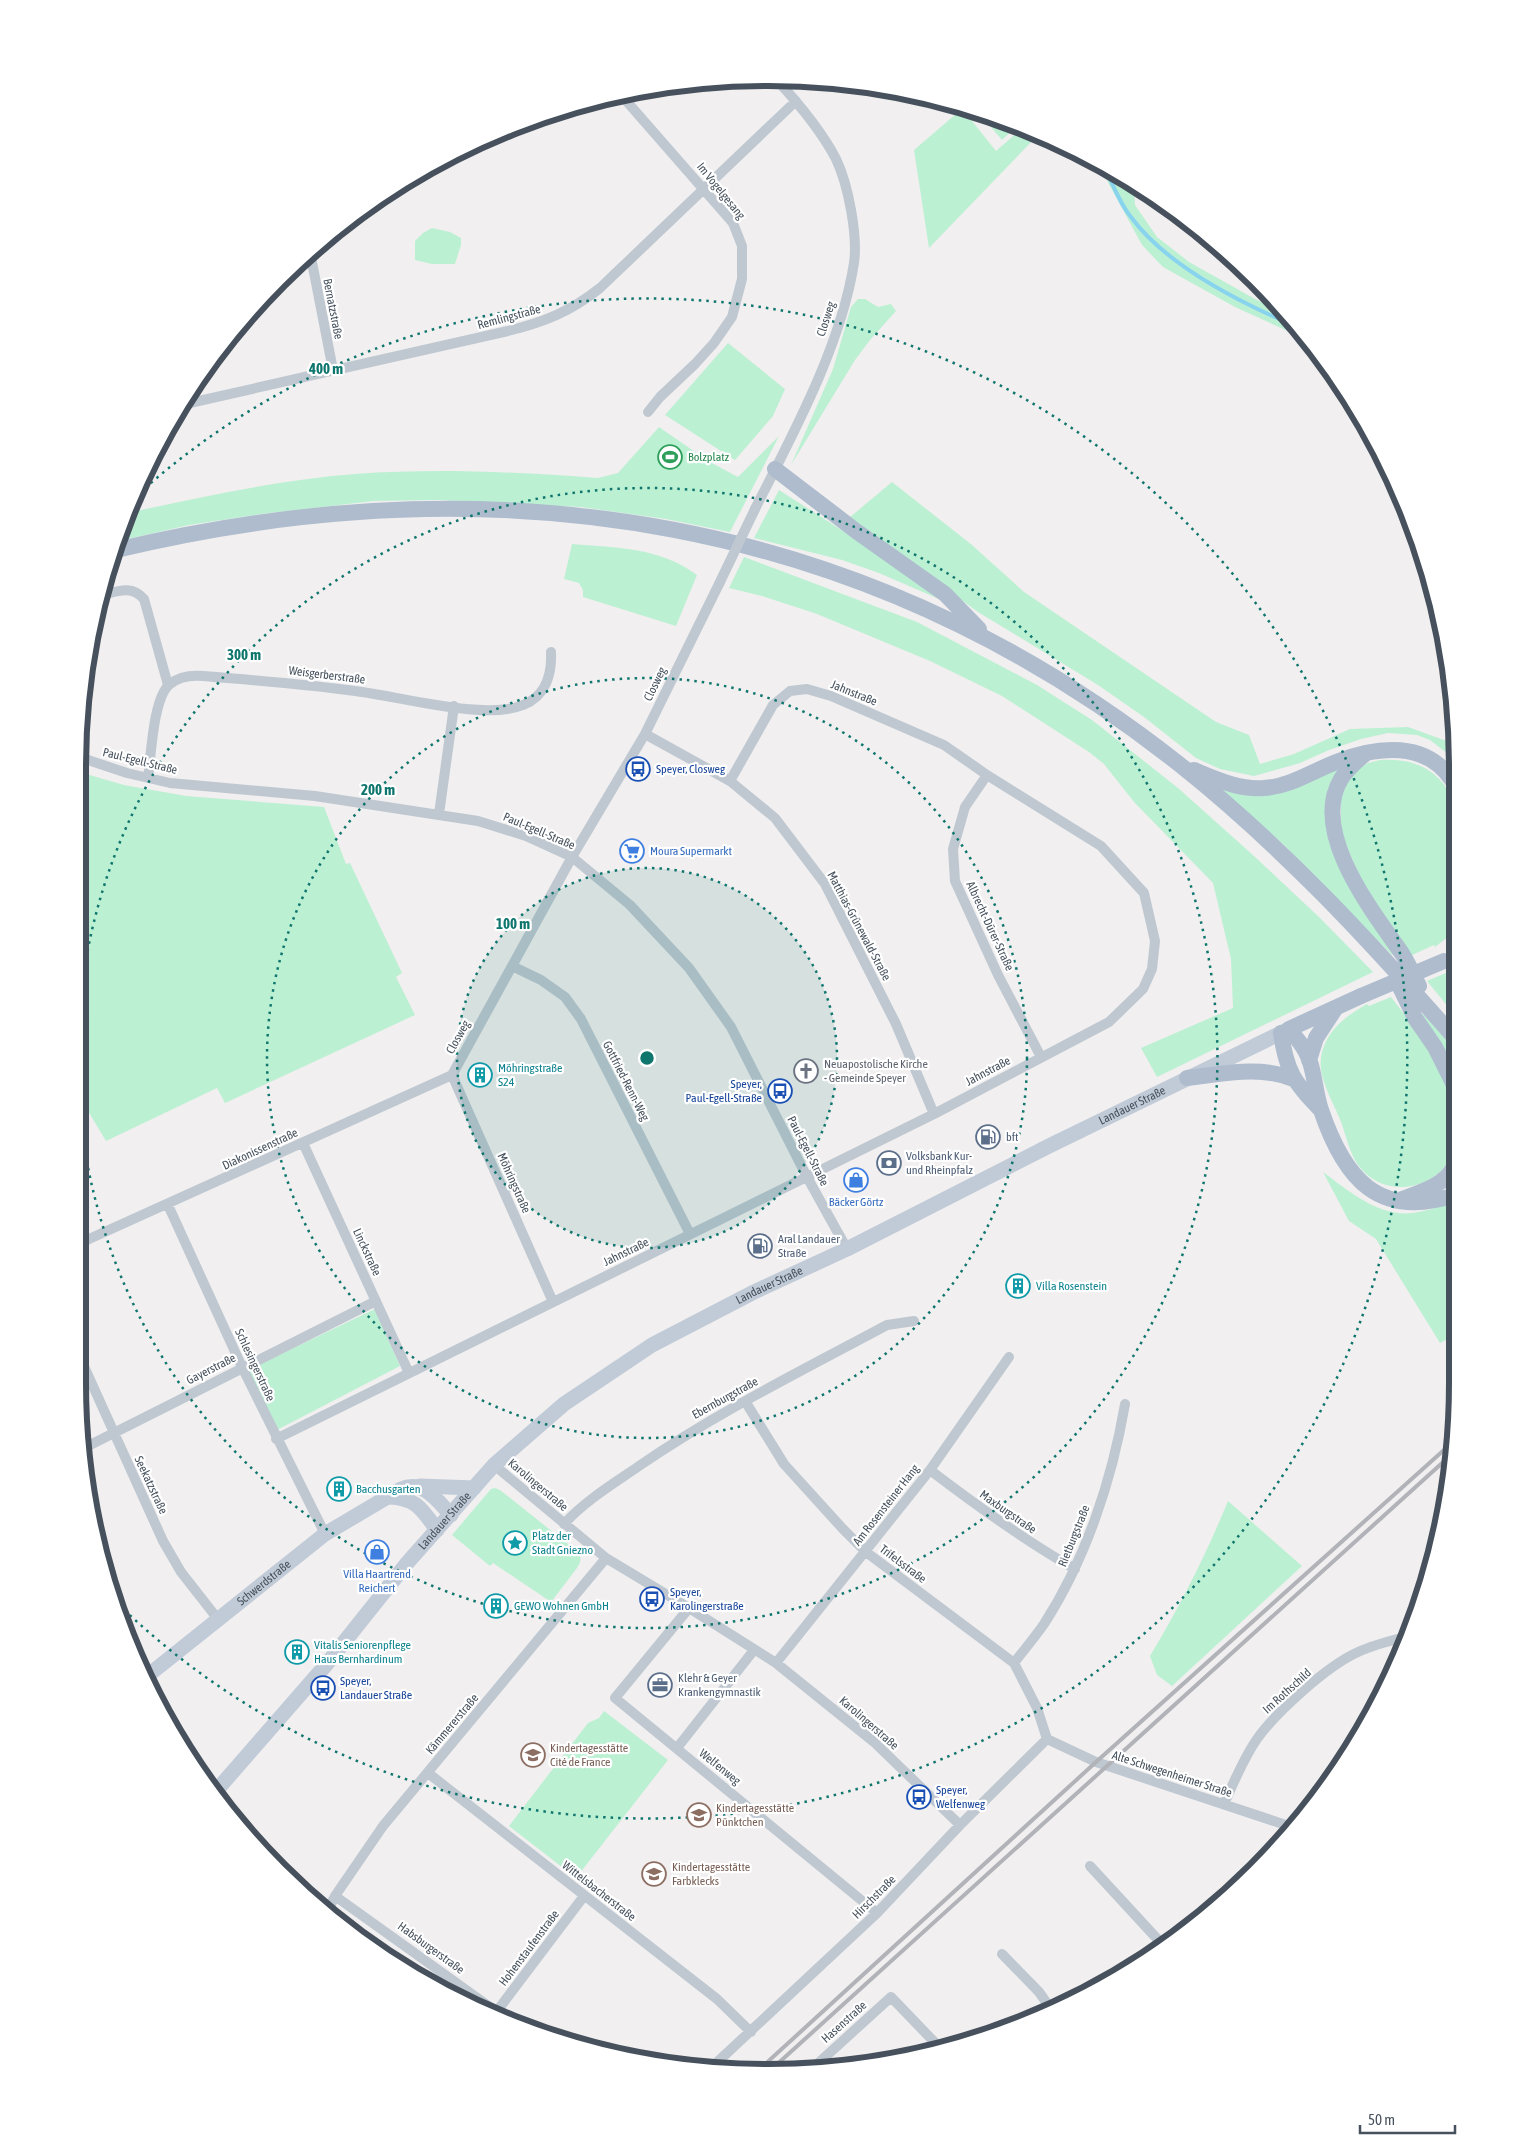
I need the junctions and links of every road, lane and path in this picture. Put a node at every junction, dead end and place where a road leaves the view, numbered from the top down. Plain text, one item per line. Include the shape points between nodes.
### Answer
1 (783, 87) edge
2 (626, 101) edge
3 (796, 101) junction
4 (705, 189) junction
5 (312, 261) edge
6 (332, 370) junction
7 (193, 402) edge
8 (648, 412) dead end
9 (775, 469) junction
10 (122, 549) edge
11 (108, 593) edge
12 (989, 640) junction
13 (551, 652) dead end
14 (168, 685) junction
15 (454, 706) junction
16 (645, 734) junction
17 (1365, 754) junction
18 (86, 760) edge
19 (1178, 764) junction
20 (987, 776) junction
21 (1449, 776) edge
22 (148, 778) junction
23 (730, 780) junction
24 (439, 814) junction
25 (572, 857) junction
26 (1449, 959) edge
27 (512, 966) junction
28 (1392, 969) junction
29 (1337, 1007) junction
30 (1436, 1017) junction
31 (1285, 1031) junction
32 (1449, 1031) edge
33 (1041, 1057) junction
34 (1309, 1060) junction
35 (452, 1075) junction
36 (1449, 1075) edge
37 (1187, 1078) junction
38 (1293, 1079) junction
39 (1321, 1110) junction
40 (934, 1114) junction
41 (303, 1143) junction
42 (1449, 1174) edge
43 (807, 1177) junction
44 (1449, 1196) edge
45 (1398, 1200) junction
46 (168, 1204) junction
47 (690, 1234) junction
48 (86, 1240) edge
49 (848, 1249) junction
50 (376, 1301) junction
51 (552, 1302) junction
52 (914, 1321) dead end
53 (1009, 1358) dead end
54 (242, 1367) junction
55 (86, 1371) edge
56 (408, 1373) junction
57 (745, 1401) junction
58 (1124, 1404) dead end
59 (113, 1433) junction
60 (276, 1439) junction
61 (90, 1445) edge
62 (494, 1465) junction
63 (930, 1470) junction
64 (420, 1486) junction
65 (474, 1488) junction
66 (389, 1497) junction
67 (451, 1515) junction
68 (564, 1524) junction
69 (437, 1530) junction
70 (325, 1534) junction
71 (866, 1552) junction
72 (606, 1558) junction
73 (1075, 1568) junction
74 (689, 1608) junction
75 (217, 1618) junction
76 (1399, 1639) edge
77 (754, 1650) junction
78 (776, 1663) junction
79 (1014, 1663) junction
80 (152, 1672) edge
81 (1047, 1739) junction
82 (677, 1748) junction
83 (428, 1773) junction
84 (220, 1787) edge
85 (1224, 1804) junction
86 (960, 1825) junction
87 (1286, 1825) edge
88 (1090, 1866) dead end
89 (335, 1896) junction
90 (584, 1896) junction
91 (330, 1905) edge
92 (877, 1913) junction
93 (1159, 1940) edge
94 (1002, 1954) dead end
95 (473, 1996) edge
96 (1047, 2003) edge
97 (499, 2008) edge
98 (751, 2032) junction
99 (935, 2043) edge
100 (717, 2061) edge
101 (819, 2061) edge

1 - 3 street, Closweg
2 - 4 street, Im Vogelgesang
3 - 4 street, Remlingstraße
3 - 9 street, Closweg via 836,160 847,192 853,225 854,261 826,356
4 - 6 street, Remlingstraße via 579,305 538,324
4 - 8 street, Im Vogelgesang via 734,223 742,246 742,279 732,317 714,343
5 - 6 street, Bernatzstraße
6 - 7 street, Remlingstraße
9 - 12 main road via 945,594
9 - 16 street, Closweg, bridge
10 - 12 main road via 259,522 342,513 469,508 568,514 682,531 800,561 912,603
11 - 14 street via 121,590 139,592 147,606
12 - 19 main road via 1084,696
13 - 15 street, Weisgerberstraße via 548,678 542,691 530,702 485,711
14 - 15 street, Weisgerberstraße via 185,677 204,676 357,691
14 - 22 street via 157,714
15 - 24 street
16 - 23 street, Matthias-Grünewald-Straße
16 - 25 street, Closweg
17 - 19 main road via 1340,760 1282,785 1264,788 1240,787
17 - 21 main road via 1394,749 1418,753 1440,765
17 - 30 main road via 1348,769 1335,794 1333,813 1338,846 1360,891 1404,958
18 - 22 street, Paul-Egell-Straße
19 - 28 main road via 1287,859
20 - 23 street, Jahnstraße via 944,745 831,696 807,689 790,691 773,706
20 - 33 street, Albrecht-Dürer-Straße via 965,807 953,849 955,881 998,975
20 - 33 street, Jahnstraße via 1101,846 1144,893 1155,942 1152,970 1143,989 1109,1022
22 - 24 street, Paul-Egell-Straße via 187,785 315,796
23 - 40 street, Matthias-Grünewald-Straße via 775,818 825,884 896,1024
24 - 25 street, Paul-Egell-Straße via 503,827
25 - 27 street, Closweg
25 - 43 street, Paul-Egell-Straße via 630,906 689,968 731,1027
26 - 29 main road, Landauer Straße, bridge
27 - 35 street, Closweg
27 - 47 street, Gottfried-Renn-Weg via 541,980 565,997 580,1020
28 - 30 main road
28 - 36 main road via 1415,1018
29 - 31 main road, Landauer Straße
29 - 34 main road via 1316,1038
30 - 32 main road
31 - 34 main road via 1304,1048
31 - 37 main road, Landauer Straße
31 - 38 main road via 1284,1054
33 - 40 street, Jahnstraße
34 - 39 main road
35 - 41 street, Diakonissenstraße
35 - 51 street, Möhringstraße
37 - 38 main road via 1269,1071
37 - 49 main road, Landauer Straße
38 - 39 main road
39 - 45 main road via 1357,1180 1373,1193
40 - 43 street, Jahnstraße
41 - 46 street, Diakonissenstraße
41 - 50 street, Linckstraße
42 - 45 main road via 1433,1187
43 - 47 street, Jahnstraße
43 - 49 street, Paul-Egell-Straße
44 - 45 main road via 1422,1203
46 - 48 street, Diakonissenstraße
46 - 54 street, Schlesingerstraße
47 - 51 street, Jahnstraße
49 - 62 main road, Landauer Straße via 754,1292 652,1345 564,1404
50 - 54 street, Gayerstraße
50 - 56 street, Linckstraße
51 - 56 street, Jahnstraße
52 - 57 street, Ebernburgstraße via 887,1325
53 - 63 street, Am Rosensteiner Hang
54 - 59 street, Gayerstraße
54 - 60 street, Schlesingerstraße
55 - 59 street, Seekatzstraße
56 - 60 street, Jahnstraße
57 - 68 street, Ebernburgstraße via 672,1444 580,1506
57 - 71 street, Trifelsstraße via 784,1464
58 - 73 street, Rietburgstraße via 1104,1494
59 - 61 street, Gayerstraße
59 - 75 street, Seekatzstraße via 181,1572
60 - 70 street, Schlesingerstraße
62 - 65 main road, Landauer Straße
62 - 68 street, Karolingerstraße
63 - 71 street, Am Rosensteiner Hang
63 - 73 street, Maxburgstraße via 997,1520
64 - 65 main road, Schwerdstraße
64 - 66 main road, Schwerdstraße via 407,1486
64 - 67 main road
65 - 67 main road, Landauer Straße
66 - 69 main road via 416,1503
66 - 70 main road, Schwerdstraße
67 - 69 main road, Landauer Straße
68 - 72 street, Karolingerstraße
69 - 84 main road, Landauer Straße
70 - 75 main road, Schwerdstraße
71 - 78 street, Am Rosensteiner Hang
71 - 79 street, Trifelsstraße
72 - 74 street, Karolingerstraße
72 - 83 street, Kämmererstraße
73 - 79 street, Rietburgstraße via 1044,1624
74 - 77 street, Karolingerstraße
74 - 82 street, Welfenweg via 615,1698
75 - 80 main road, Schwerdstraße
76 - 85 street, Im Rothschild via 1378,1644 1337,1663 1292,1701 1257,1739 1242,1763
77 - 78 street, Karolingerstraße
77 - 82 street
78 - 86 street, Karolingerstraße via 874,1742
79 - 81 street, Trifelsstraße via 1037,1708
81 - 85 street, Alte Schwegenheimer Straße via 1096,1762
81 - 86 street, Hirschstraße
82 - 92 street, Welfenweg
83 - 89 street, Kämmererstraße via 384,1826
83 - 90 street, Wittelsbacherstraße
85 - 87 street, Alte Schwegenheimer Straße
86 - 92 street, Hirschstraße
88 - 93 street
89 - 91 street, Kämmererstraße
89 - 95 street, Habsburgerstraße
90 - 97 street, Hohenstaufenstraße
90 - 98 street, Wittelsbacherstraße via 716,1999
92 - 98 street, Hirschstraße
94 - 96 street
98 - 100 street, Hirschstraße
99 - 101 street, Hasenstraße via 891,1997

